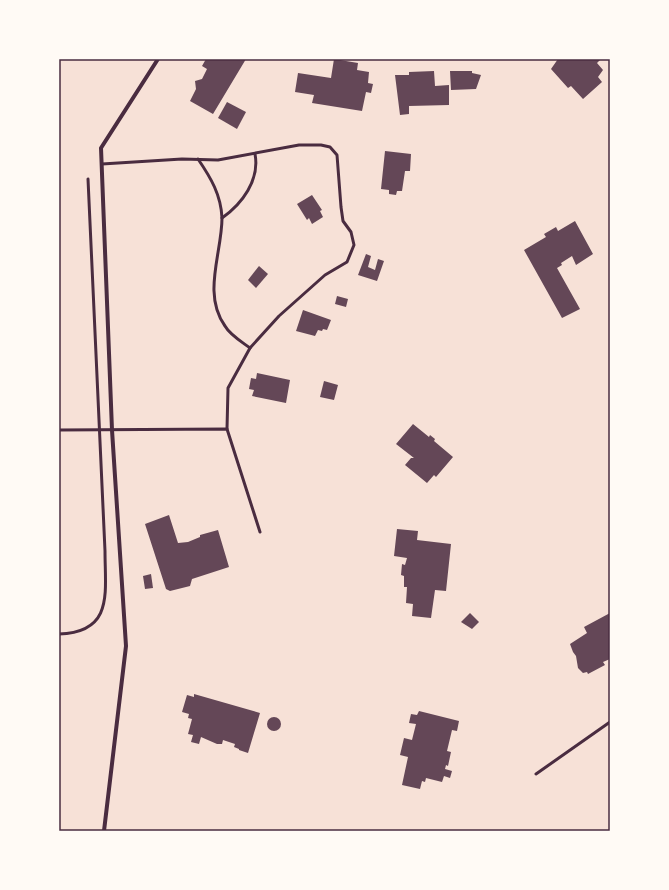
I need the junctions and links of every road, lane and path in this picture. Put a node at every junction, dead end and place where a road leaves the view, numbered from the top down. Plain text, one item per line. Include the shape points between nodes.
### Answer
1 (158, 59) edge
2 (255, 154) junction
3 (198, 159) junction
4 (102, 164) junction
5 (88, 179) dead end
6 (222, 218) junction
7 (250, 348) junction
8 (227, 429) junction
9 (59, 430) edge
10 (98, 430) junction
11 (112, 430) junction
12 (260, 532) dead end
13 (59, 634) edge
14 (610, 722) edge
15 (536, 774) dead end
16 (104, 831) edge

1 - 4 street via 101,148
2 - 3 lane via 218,160
2 - 6 lane via 257,164 252,181 235,208
2 - 7 lane via 299,145 330,147 336,155 344,221 351,232 354,245 347,262 325,275 280,316
3 - 4 lane
3 - 6 lane via 212,179
4 - 11 street
5 - 10 lane
6 - 7 lane via 213,282 218,312 225,327
7 - 8 lane via 228,388
8 - 11 lane
8 - 12 lane
9 - 10 lane
10 - 11 lane
10 - 13 lane via 106,551 104,603 95,624 75,634
11 - 16 street via 126,646
14 - 15 lane

